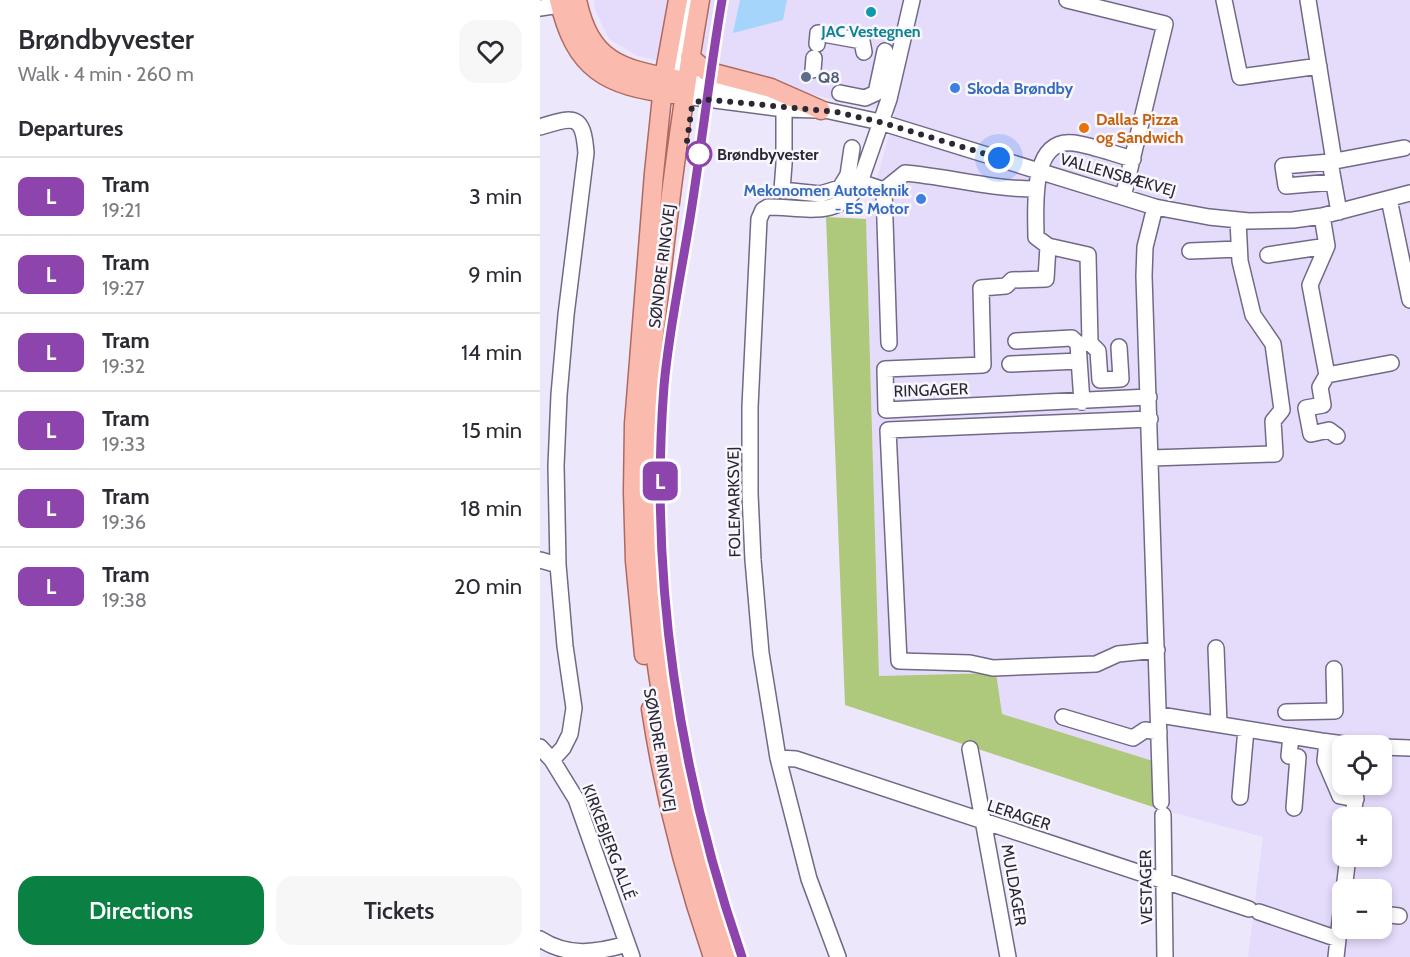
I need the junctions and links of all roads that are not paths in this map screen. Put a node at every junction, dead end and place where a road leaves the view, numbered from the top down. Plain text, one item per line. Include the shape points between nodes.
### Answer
1 (678, 0) edge
2 (688, 0) edge
3 (700, 0) edge
4 (912, 0) edge
5 (1067, 0) edge
6 (1224, 0) edge
7 (1308, 0) edge
8 (565, 2) edge
9 (540, 8) edge
10 (885, 51) dead end
11 (864, 52) dead end
12 (690, 57) junction
13 (814, 57) dead end
14 (1319, 66) junction
15 (678, 88) junction
16 (767, 91) junction
17 (840, 93) dead end
18 (784, 109) junction
19 (821, 110) junction
20 (542, 122) edge
21 (880, 122) junction
22 (852, 148) dead end
23 (1404, 148) dead end
24 (1133, 159) junction
25 (1332, 161) junction
26 (1040, 171) junction
27 (854, 178) junction
28 (1333, 182) junction
29 (1035, 189) junction
30 (884, 190) junction
31 (1410, 193) edge
32 (1124, 197) junction
33 (1389, 199) junction
34 (1155, 207) junction
35 (1339, 212) junction
36 (1322, 216) junction
37 (1238, 220) junction
38 (664, 246) junction
39 (1048, 246) junction
40 (1327, 246) junction
41 (1238, 249) junction
42 (1190, 251) dead end
43 (1268, 255) dead end
44 (1410, 300) edge
45 (1016, 341) dead end
46 (889, 344) dead end
47 (1084, 344) junction
48 (1119, 347) dead end
49 (1079, 361) junction
50 (1391, 363) dead end
51 (1010, 364) dead end
52 (1327, 375) junction
53 (1149, 397) junction
54 (1082, 402) junction
55 (1150, 419) junction
56 (1337, 436) dead end
57 (1151, 458) junction
58 (540, 560) edge
59 (558, 565) junction
60 (1216, 648) dead end
61 (1158, 650) junction
62 (1334, 669) dead end
63 (1286, 712) dead end
64 (1305, 712) junction
65 (1160, 715) junction
66 (1063, 717) dead end
67 (1219, 724) junction
68 (1246, 729) junction
69 (1159, 732) junction
70 (1298, 737) junction
71 (1327, 742) junction
72 (1332, 743) edge
73 (540, 747) edge
74 (1392, 747) edge
75 (1410, 748) edge
76 (970, 749) dead end
77 (778, 758) junction
78 (552, 760) junction
79 (1332, 777) edge
80 (1240, 796) dead end
81 (1294, 808) dead end
82 (984, 822) junction
83 (1164, 881) junction
84 (1392, 915) edge
85 (1399, 916) dead end
86 (1332, 937) edge
87 (540, 939) edge
88 (1338, 939) edge
89 (629, 950) edge
90 (713, 957) edge
91 (726, 957) edge
92 (838, 957) edge
93 (1008, 957) edge
94 (1165, 957) edge
95 (1336, 957) edge

1 - 15 main road, SØNDRE RINGVEJ
2 - 15 street
3 - 12 main road, SØNDRE RINGVEJ
4 - 21 street, FOLEMARKSVEJ
5 - 24 street via 1165,24
6 - 14 street via 1240,77
7 - 14 street
8 - 9 street
8 - 15 main road via 609,58
10 - 17 street via 876,93 866,98
11 - 13 street via 862,41 818,33
12 - 15 main road, SØNDRE RINGVEJ
12 - 16 main road via 706,71
14 - 25 street
15 - 16 street, VALLENSBÆKVEJ
15 - 16 street, VALLENSBÆKVEJ
15 - 38 main road, SØNDRE RINGVEJ via 662,183
15 - 38 street via 692,106 673,226
15 - 90 main road, SØNDRE RINGVEJ via 654,173 634,424 635,561 646,674 664,784
16 - 18 street, VALLENSBÆKVEJ
16 - 19 main road
18 - 19 street, VALLENSBÆKVEJ
18 - 27 street via 782,190 820,194 840,188
19 - 21 street, VALLENSBÆKVEJ
20 - 59 street via 576,120 586,153 559,395
21 - 26 street, VALLENSBÆKVEJ
21 - 27 street, FOLEMARKSVEJ
22 - 27 street
23 - 25 street
24 - 26 street via 1072,143 1053,147
24 - 32 street
25 - 28 street
25 - 28 street via 1283,166 1286,186
26 - 29 street
26 - 32 street, VALLENSBÆKVEJ
27 - 30 street
27 - 77 street, FOLEMARKSVEJ via 851,196 834,207 768,207 759,219 750,407 753,560 761,652
28 - 35 street
29 - 30 street via 905,173
29 - 39 street via 1036,237
30 - 46 street
31 - 33 street, VALLENSBÆKVEJ
32 - 34 street, VALLENSBÆKVEJ
33 - 35 street, VALLENSBÆKVEJ
33 - 44 street
34 - 37 street, VALLENSBÆKVEJ
34 - 53 street via 1145,248 1144,276
35 - 36 street, VALLENSBÆKVEJ
36 - 37 street, VALLENSBÆKVEJ
36 - 40 street
37 - 41 street
38 - 91 main road, SØNDRE RINGVEJ via 647,423 652,617 657,671 677,782 691,844
39 - 47 street via 1088,255
39 - 54 street, RINGAGER via 1046,279 1012,280 1006,286 981,288 983,365 885,369 886,410
40 - 43 street
40 - 52 street via 1310,285
41 - 42 street
41 - 57 street via 1253,315 1273,344 1282,410 1272,420 1275,454
45 - 47 street via 1071,338
47 - 48 street via 1098,351 1100,380 1121,379
47 - 49 street
49 - 51 street
49 - 54 street
50 - 52 street
52 - 56 street via 1320,387 1323,405 1306,408 1311,434 1329,430
53 - 54 street, RINGAGER
53 - 55 street
55 - 57 street
55 - 61 street via 888,430 899,661 970,663 993,668 1096,664 1118,654
57 - 61 street
58 - 59 street
59 - 78 street via 574,708 570,734
60 - 67 street
61 - 65 street
62 - 64 street via 1335,711
63 - 64 street
64 - 70 street
65 - 67 street
65 - 69 street
66 - 69 street via 1132,738 1145,730
67 - 68 street
68 - 70 street
68 - 80 street
69 - 83 street, VESTAGER
70 - 71 street
70 - 81 street via 1289,756 1298,757
71 - 72 street
71 - 79 street via 1325,761
73 - 78 street, KIRKEBJERG ALLÉ
74 - 75 street
76 - 82 street, MULDAGER
77 - 82 street, LERAGER via 796,759
77 - 92 street, FOLEMARKSVEJ via 810,879
78 - 89 street, KIRKEBJERG ALLÉ via 576,799
82 - 83 street, LERAGER
82 - 93 street, MULDAGER
83 - 86 street, LERAGER
83 - 94 street, VESTAGER
84 - 85 street
87 - 89 street via 565,951
88 - 95 street

